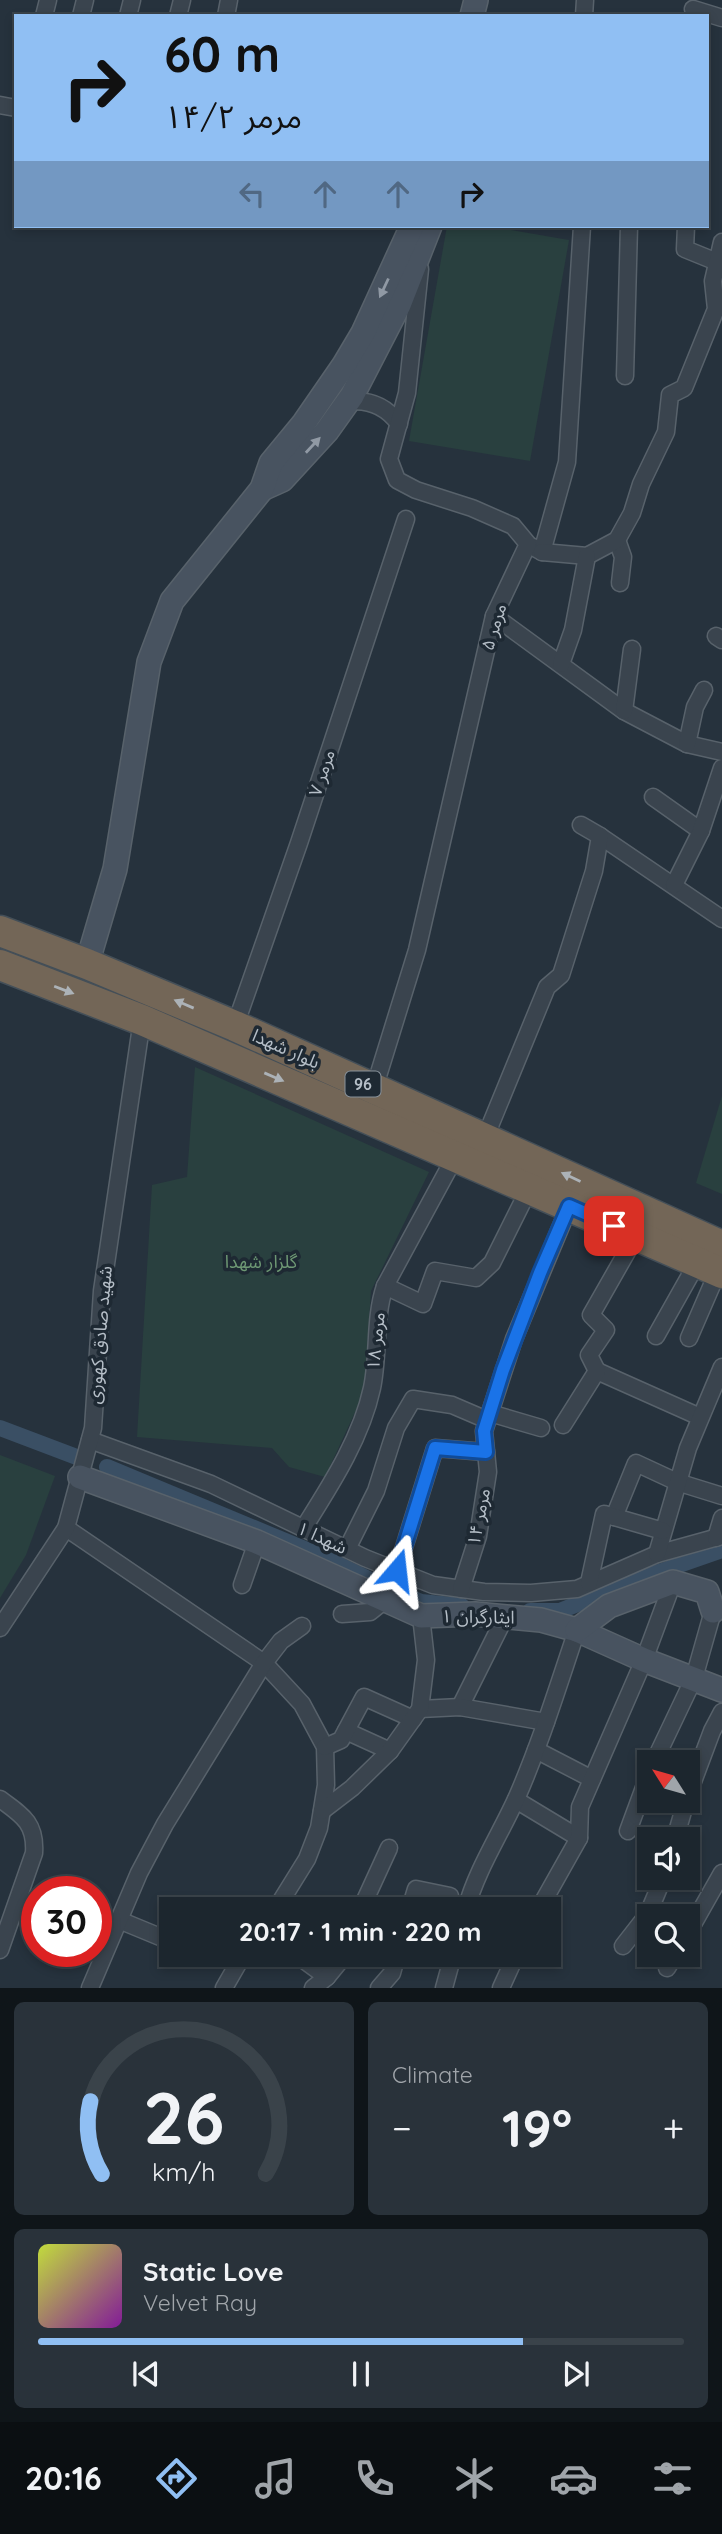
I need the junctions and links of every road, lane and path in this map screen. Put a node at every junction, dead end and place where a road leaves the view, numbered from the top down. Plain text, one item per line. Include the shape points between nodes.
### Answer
1 (693, 9) dead end
2 (722, 18) edge
3 (582, 228) edge
4 (629, 228) edge
5 (685, 228) edge
6 (422, 232) edge
7 (722, 242) edge
8 (717, 262) junction
9 (625, 376) dead end
10 (348, 402) junction
11 (399, 424) junction
12 (262, 489) junction
13 (406, 519) dead end
14 (617, 540) junction
15 (535, 548) junction
16 (587, 556) junction
17 (620, 583) dead end
18 (495, 616) junction
19 (632, 649) dead end
20 (561, 664) junction
21 (704, 690) dead end
22 (624, 711) junction
23 (687, 744) junction
24 (722, 752) edge
25 (722, 768) edge
26 (653, 797) dead end
27 (581, 825) dead end
28 (701, 831) junction
29 (600, 836) junction
30 (674, 885) junction
31 (722, 919) edge
32 (0, 931) edge
33 (86, 964) junction
34 (0, 965) edge
35 (142, 1020) junction
36 (235, 1026) junction
37 (374, 1089) junction
38 (485, 1138) junction
39 (456, 1155) junction
40 (529, 1189) junction
41 (569, 1206) junction
42 (636, 1236) junction
43 (715, 1263) edge
44 (385, 1286) junction
45 (656, 1336) dead end
46 (689, 1338) dead end
47 (722, 1367) edge
48 (597, 1371) junction
49 (489, 1416) junction
50 (700, 1417) junction
51 (563, 1425) dead end
52 (541, 1428) dead end
53 (90, 1440) junction
54 (486, 1452) junction
55 (80, 1477) junction
56 (677, 1482) junction
57 (722, 1496) edge
58 (614, 1517) junction
59 (722, 1518) edge
60 (66, 1528) junction
61 (303, 1529) junction
62 (663, 1531) junction
63 (719, 1537) edge
64 (257, 1542) junction
65 (347, 1549) junction
66 (657, 1555) junction
67 (397, 1570) junction
68 (673, 1582) junction
69 (589, 1583) junction
70 (242, 1585) dead end
71 (461, 1589) junction
72 (385, 1600) junction
73 (713, 1611) joint
74 (342, 1614) dead end
75 (421, 1616) junction
76 (505, 1616) junction
77 (302, 1626) dead end
78 (0, 1628) edge
79 (577, 1630) junction
80 (644, 1660) junction
81 (264, 1663) junction
82 (694, 1678) junction
83 (722, 1690) edge
84 (460, 1707) junction
85 (722, 1712) edge
86 (416, 1714) junction
87 (546, 1722) junction
88 (346, 1731) junction
89 (717, 1733) edge
90 (325, 1747) junction
91 (536, 1750) junction
92 (660, 1750) edge
93 (390, 1751) junction
94 (700, 1769) edge
95 (592, 1779) junction
96 (0, 1799) edge
97 (516, 1800) junction
98 (637, 1806) edge
99 (322, 1811) junction
100 (628, 1830) dead end
101 (579, 1838) junction
102 (389, 1848) dead end
103 (722, 1873) edge
104 (658, 1890) edge
105 (450, 1896) dead end
106 (283, 1897) edge
107 (367, 1897) edge
108 (414, 1897) edge
109 (469, 1897) edge
110 (546, 1897) edge
111 (700, 1912) edge
112 (119, 1920) junction
113 (159, 1937) edge
114 (623, 1946) dead end
115 (0, 1950) edge
116 (236, 1967) edge
117 (313, 1967) edge
118 (335, 1967) edge
119 (394, 1967) edge
120 (450, 1967) edge
121 (511, 1967) edge
122 (327, 1977) junction
123 (90, 1988) edge
124 (224, 1988) edge
125 (313, 1988) edge
126 (379, 1988) edge
127 (444, 1988) edge
128 (501, 1988) edge

1 - 2 street
3 - 15 street, مرمر ۵ via 567,462
4 - 9 street
5 - 8 street via 685,249
6 - 10 main road via 389,326
6 - 11 street via 407,393
6 -> 12 main road via 363,333 304,423 271,463
7 - 8 street
8 - 14 street via 713,281 716,309 684,388 670,395 666,432
10 - 11 street via 375,404
12 -> 10 main road via 282,480
11 - 15 street via 389,459 397,480 513,526
12 - 33 main road via 172,601 149,662 115,869
13 - 36 street, مرمر ۷
14 - 16 street
14 - 17 street via 623,557
15 - 16 street
15 - 18 street, مرمر ۵
16 - 20 street via 573,630
18 - 20 street
18 - 37 street, مرمر ۵ via 418,950
19 - 22 street
20 - 22 street
21 - 23 street
22 - 23 street
23 - 24 street
25 - 28 street
26 - 28 street
27 - 29 street
28 - 30 street
29 - 30 street
29 - 38 street via 594,871 561,975 547,987
30 - 31 street
32 - 33 highway, بلوار شهدا / 96
36 -> 33 highway, بلوار شهدا / 96
34 -> 35 highway, بلوار شهدا / 96
35 -> 39 highway, بلوار شهدا / 96
35 - 53 street, شهید صادق کهوری via 102,1292
36 - 37 highway, بلوار شهدا / 96
37 - 38 highway, بلوار شهدا / 96
43 -> 38 highway, بلوار شهدا / 96
39 - 40 highway, بلوار شهدا / 96
39 - 44 street, مرمر ۱۸
40 - 41 highway, بلوار شهدا / 96
40 - 44 street via 492,1262 476,1278 435,1271 424,1304
41 - 42 highway, بلوار شهدا / 96
41 - 49 street, مرمر ۱۴ via 514,1339
42 - 43 highway, بلوار شهدا / 96
42 - 48 street via 591,1315 607,1330 589,1355
43 - 45 street
43 - 46 street
44 - 61 street, مرمر ۱۸ via 372,1388 361,1423
47 - 50 street
48 - 50 street
48 - 51 street
49 - 52 street
49 - 54 street, مرمر ۱۴ via 484,1431
49 - 65 street via 413,1399 396,1428 376,1491
50 - 56 street
53 - 55 street, شهید صادق کهوری
53 - 61 street, شهدا ۱ via 211,1485
54 - 67 street via 435,1448
54 - 71 street, مرمر ۱۴ via 488,1472 478,1536
55 - 60 street, شهید صادق کهوری
55 - 64 main road, ایثارگران ۱
56 - 57 street
56 - 58 street via 636,1464
56 - 62 street
58 - 62 street
58 - 69 street via 604,1514
59 - 63 street
60 - 78 street, شهید صادق کهوری
60 - 81 street
61 - 65 street, شهدا ۱
62 - 66 street
63 - 66 street, شهدا ۱
64 - 70 street
64 - 72 main road, ایثارگران ۱
65 - 67 street, شهدا ۱
66 - 69 street, شهدا ۱
67 - 71 street, شهدا ۱ via 433,1585
68 - 73 main road via 707,1592
68 - 79 main road via 609,1606
68 - 80 street
69 - 71 street, شهدا ۱ via 531,1592
72 - 74 street via 370,1612
72 - 75 main road, ایثارگران ۱
73 - 82 street
75 - 76 main road, ایثارگران ۱
75 - 86 street via 426,1660
76 - 79 main road, ایثارگران ۱
76 - 84 street
77 - 81 street via 281,1641
79 - 80 main road, ایثارگران ۱
79 - 87 street
80 - 82 main road, ایثارگران ۱
80 - 95 street
81 - 90 street via 302,1704
81 - 112 street via 165,1824
82 - 83 main road, ایثارگران ۱
82 - 92 street
84 - 86 street
84 - 87 street
85 - 89 street
86 - 88 street via 364,1698
86 - 93 street
87 - 91 street
88 - 90 street via 341,1740
88 - 93 street
89 - 94 street
90 - 99 street
91 - 95 street
91 - 97 street
93 - 99 street
95 - 101 street via 580,1807
96 - 115 street via 33,1828 35,1840
97 - 101 street
97 - 109 street
98 - 100 street
99 - 106 street via 307,1859
101 - 110 street
102 - 107 street
103 - 111 street
104 - 114 street via 648,1914
105 - 108 street via 416,1889
112 - 113 street
112 - 123 street
116 - 124 street
117 - 122 street
118 - 122 street
119 - 126 street
120 - 127 street
121 - 128 street
122 - 125 street

